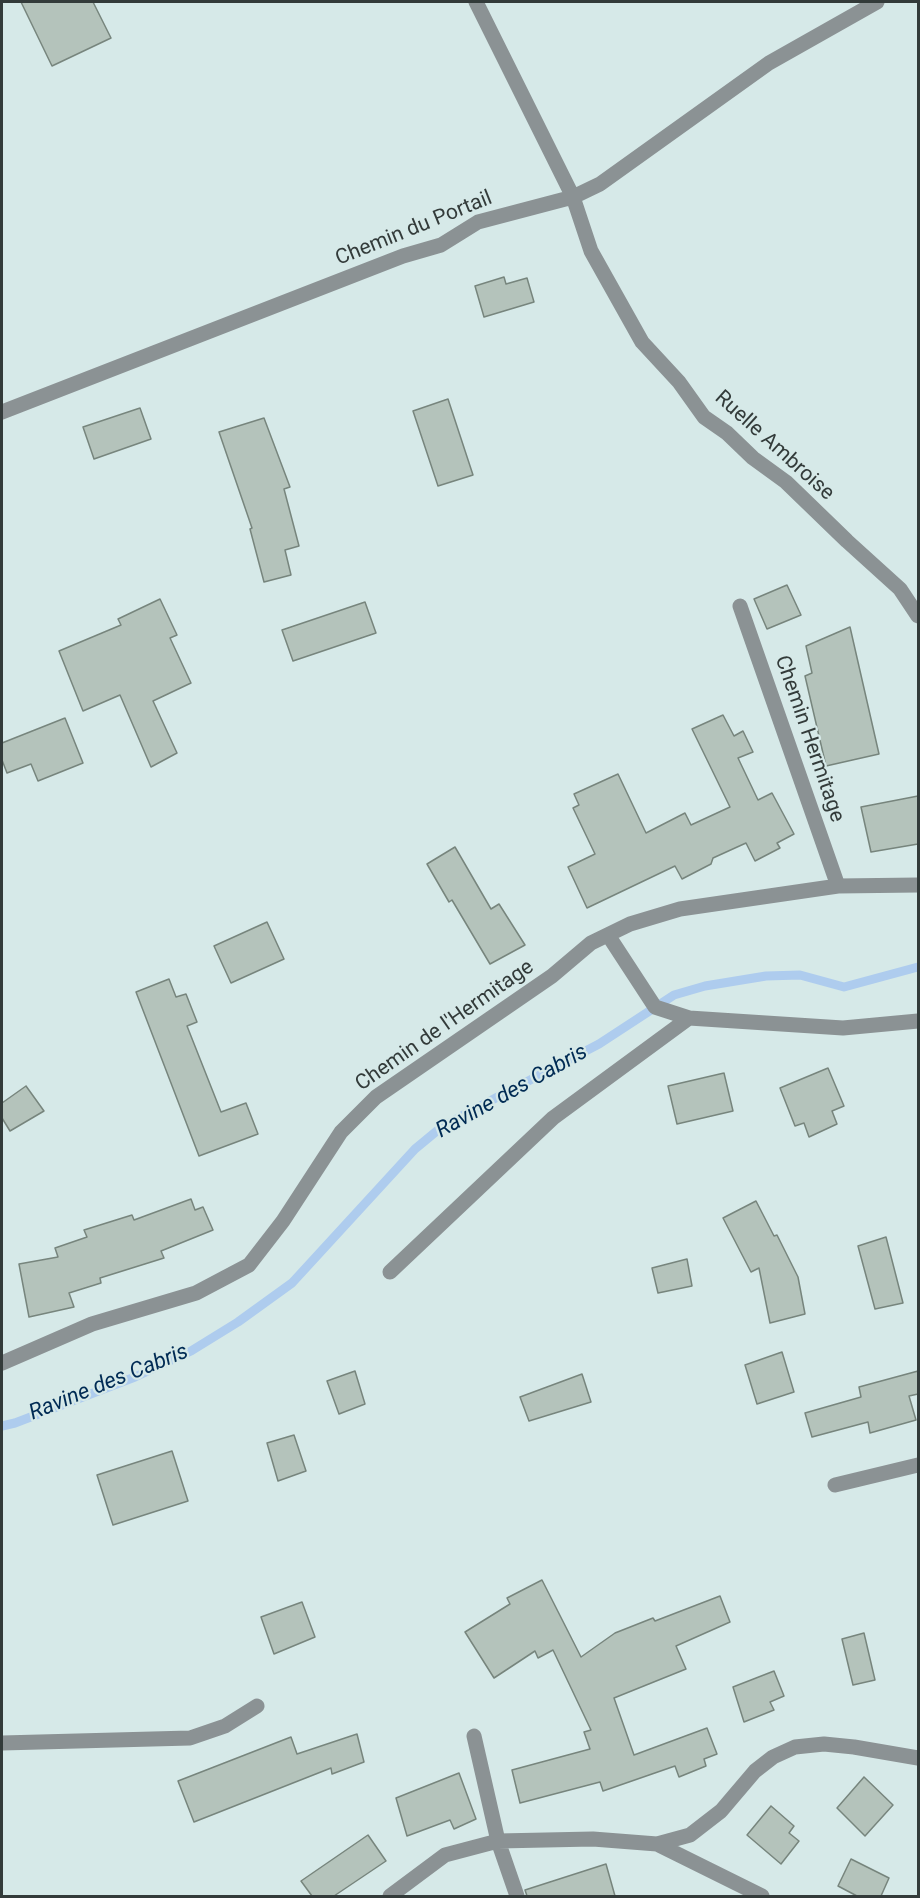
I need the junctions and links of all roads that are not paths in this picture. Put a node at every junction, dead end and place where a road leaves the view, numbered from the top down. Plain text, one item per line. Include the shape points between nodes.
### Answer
1 (476, 2) edge
2 (877, 2) edge
3 (573, 197) junction
4 (2, 411) edge
5 (740, 606) dead end
6 (918, 616) edge
7 (918, 885) edge
8 (838, 886) junction
9 (608, 935) junction
10 (689, 1018) junction
11 (918, 1021) edge
12 (390, 1272) dead end
13 (2, 1363) edge
14 (918, 1466) edge
15 (835, 1485) dead end
16 (257, 1706) dead end
17 (474, 1736) dead end
18 (2, 1743) edge
19 (918, 1758) edge
20 (498, 1841) junction
21 (657, 1844) junction
22 (390, 1896) edge
23 (517, 1896) edge
24 (762, 1896) edge

1 - 3 street, Ruelle Ambroise
2 - 3 street, Chemin du Portail via 769,63 600,184
3 - 4 street, Chemin du Portail via 478,222 441,245 403,256
3 - 6 street, Ruelle Ambroise via 591,251 642,342 679,382 704,417 786,482 900,589
5 - 8 street, Chemin Hermitage
7 - 8 street, Chemin de l'Hermitage
8 - 9 street, Chemin de l'Hermitage via 680,909
9 - 10 street via 655,1007
9 - 13 street, Chemin de l'Hermitage via 591,943 552,976 376,1097 341,1132 249,1265 196,1293 92,1324
10 - 11 street via 843,1028
10 - 12 street via 553,1118
14 - 15 street
16 - 18 street via 225,1726 190,1738
17 - 20 street
19 - 21 street via 824,1744 795,1747 755,1771 721,1811 690,1835
20 - 21 street via 593,1839
20 - 22 street via 445,1855
20 - 23 street
21 - 24 street

